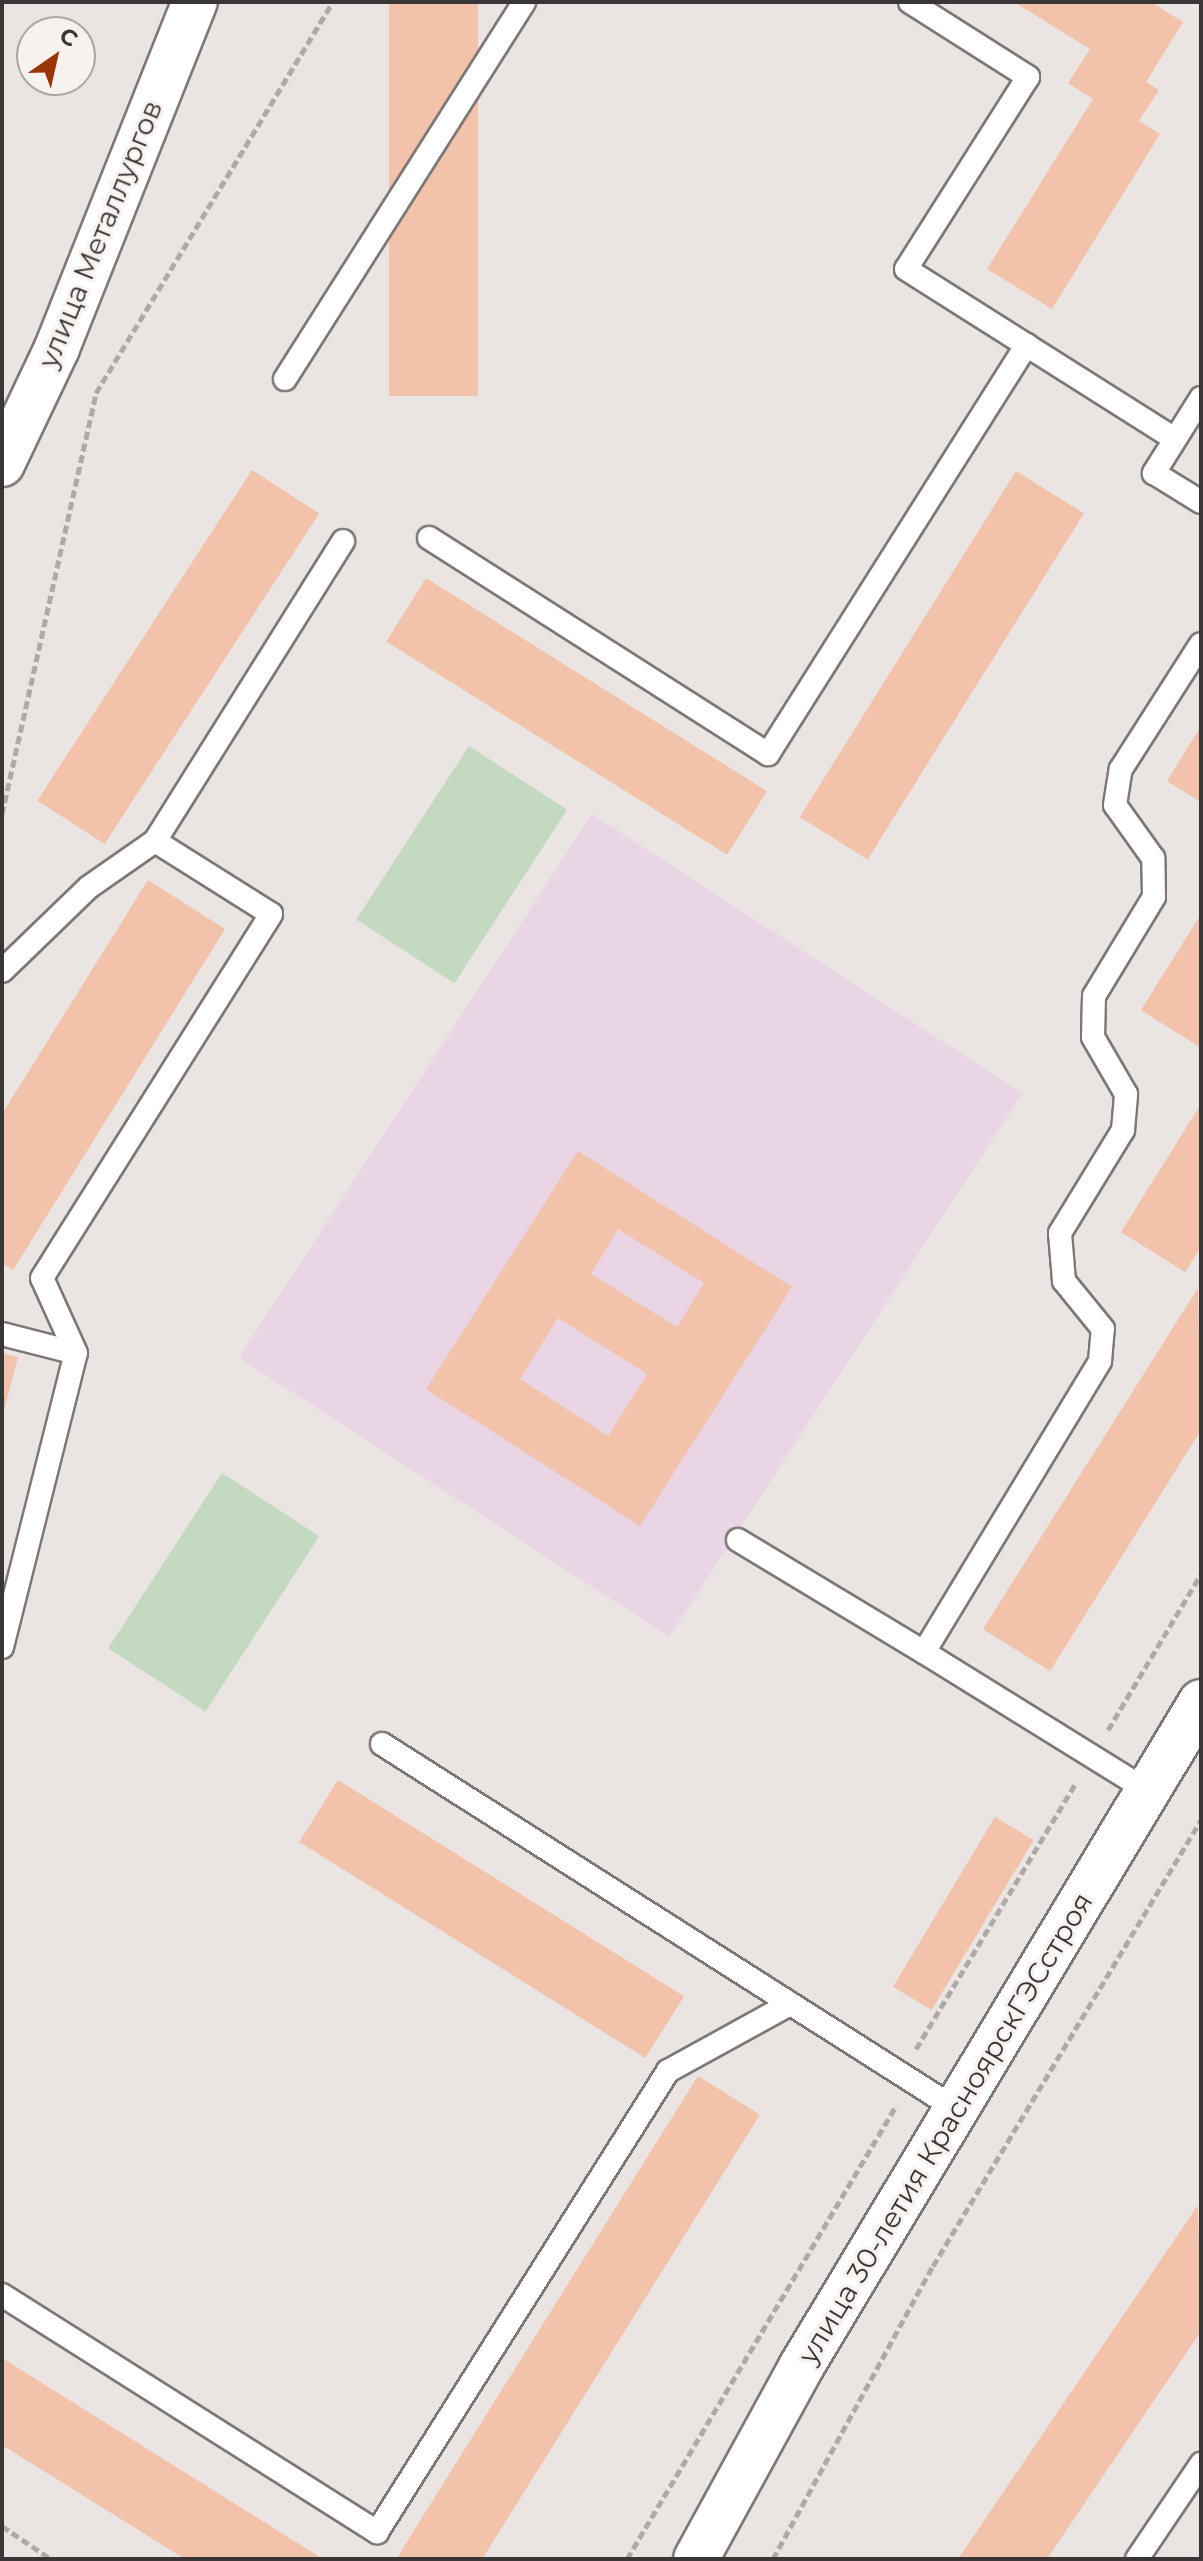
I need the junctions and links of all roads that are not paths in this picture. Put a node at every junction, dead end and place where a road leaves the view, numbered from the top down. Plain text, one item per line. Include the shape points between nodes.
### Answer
1 (195, 2) edge
2 (524, 2) edge
3 (910, 2) edge
4 (1027, 345) junction
5 (285, 379) dead end
6 (1201, 398) edge
7 (1175, 439) junction
8 (2, 464) edge
9 (1201, 502) edge
10 (429, 538) dead end
11 (343, 541) dead end
12 (1201, 644) edge
13 (155, 841) junction
14 (2, 971) edge
15 (2, 1334) edge
16 (76, 1353) junction
17 (738, 1540) dead end
18 (2, 1647) edge
19 (924, 1652) junction
20 (1201, 1702) edge
21 (382, 1744) dead end
22 (1148, 1791) junction
23 (790, 2004) junction
24 (956, 2109) junction
25 (2, 2295) edge
26 (1201, 2464) edge
27 (696, 2559) edge
28 (1137, 2559) edge

1 - 8 main road, улица Металлургов via 57,348
2 - 5 lane
3 - 4 lane via 1028,77 906,269
4 - 7 lane
4 - 10 lane via 768,754
6 - 7 lane
7 - 9 lane via 1154,473
11 - 13 lane
12 - 19 lane via 1121,769 1115,805 1153,858 1154,897 1094,996 1093,1037 1126,1094 1123,1130 1060,1233 1064,1281 1103,1329 1100,1361
13 - 14 lane via 89,887
13 - 16 lane via 271,914 42,1278
15 - 16 lane
16 - 18 lane
17 - 19 lane
19 - 22 lane
20 - 22 main road, улица 30-летия КрасноярскГЭСстроя
21 - 23 lane
22 - 24 main road, улица 30-летия КрасноярскГЭСстроя
23 - 24 lane
23 - 25 lane via 668,2071 377,2532
24 - 27 main road, улица 30-летия КрасноярскГЭСстроя
26 - 28 lane

